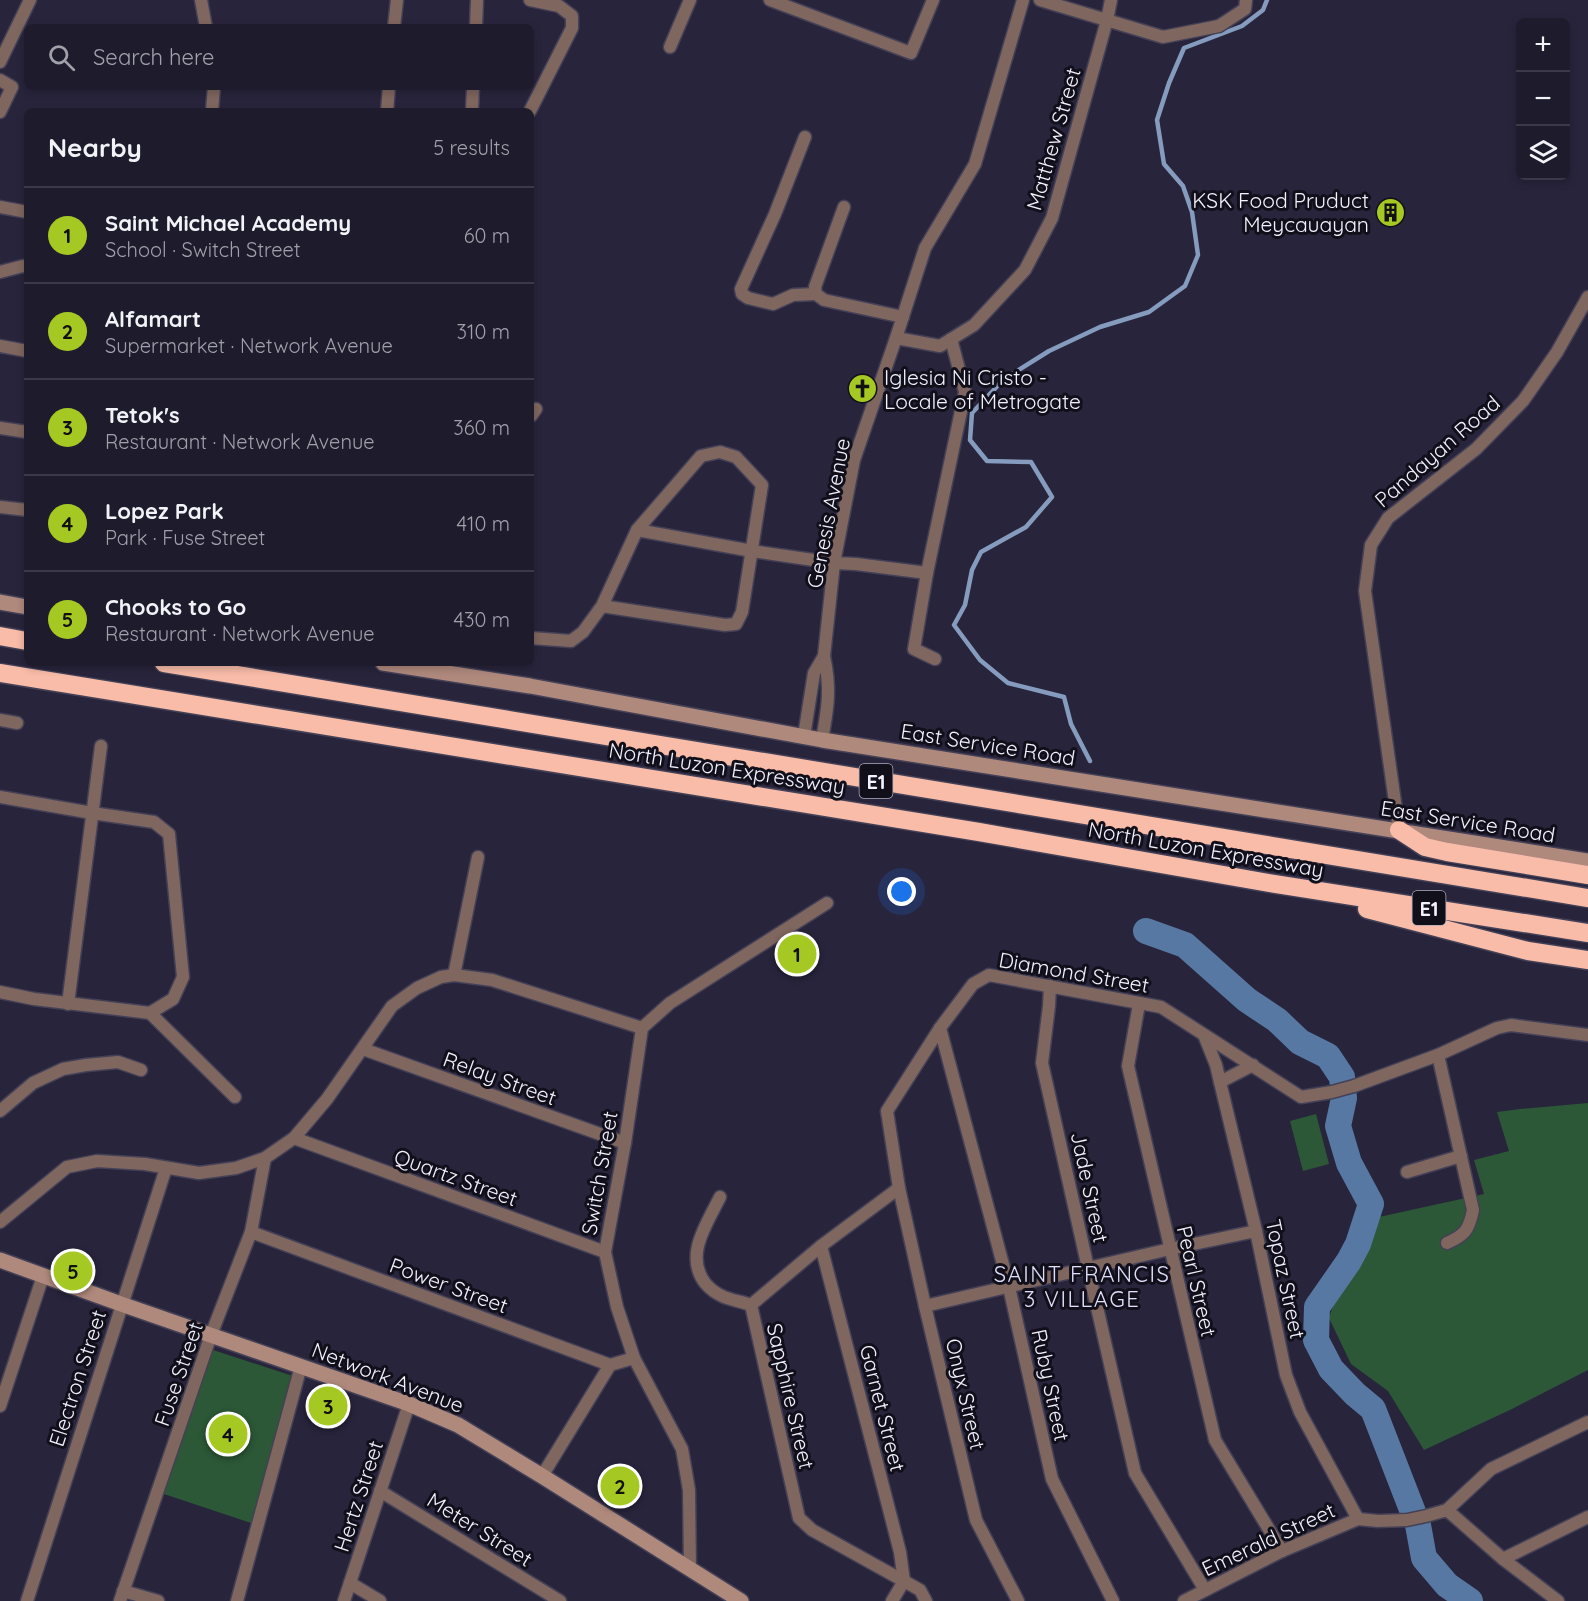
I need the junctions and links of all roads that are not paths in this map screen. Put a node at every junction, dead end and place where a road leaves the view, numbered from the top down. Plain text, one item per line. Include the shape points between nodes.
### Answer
1 (30, 0) edge
2 (201, 0) edge
3 (397, 0) edge
4 (477, 0) edge
5 (530, 0) edge
6 (690, 0) edge
7 (770, 0) edge
8 (933, 0) edge
9 (1023, 0) edge
10 (1040, 0) edge
11 (1111, 0) edge
12 (1246, 0) edge
13 (1107, 20) junction
14 (205, 24) edge
15 (394, 24) edge
16 (476, 24) edge
17 (670, 46) dead end
18 (0, 62) edge
19 (0, 80) edge
20 (214, 90) edge
21 (389, 90) edge
22 (473, 90) edge
23 (212, 108) edge
24 (387, 108) edge
25 (472, 108) edge
26 (532, 108) edge
27 (0, 112) edge
28 (804, 137) dead end
29 (0, 207) edge
30 (844, 207) dead end
31 (24, 211) edge
32 (24, 267) edge
33 (0, 272) edge
34 (816, 294) junction
35 (1588, 297) edge
36 (903, 317) junction
37 (896, 338) junction
38 (951, 339) junction
39 (0, 346) edge
40 (24, 350) edge
41 (0, 428) edge
42 (24, 432) edge
43 (0, 507) edge
44 (24, 510) edge
45 (637, 530) junction
46 (752, 551) junction
47 (834, 563) junction
48 (927, 573) junction
49 (0, 602) edge
50 (24, 606) edge
51 (602, 606) junction
52 (0, 636) edge
53 (534, 638) edge
54 (24, 640) edge
55 (824, 656) junction
56 (935, 659) dead end
57 (182, 666) edge
58 (402, 666) edge
59 (0, 673) edge
60 (0, 720) edge
61 (17, 723) dead end
62 (804, 736) junction
63 (822, 740) junction
64 (101, 746) dead end
65 (0, 797) edge
66 (92, 813) junction
67 (1399, 830) junction
68 (478, 857) dead end
69 (1588, 861) edge
70 (1588, 876) edge
71 (1269, 883) junction
72 (1588, 898) edge
73 (827, 903) dead end
74 (1588, 933) edge
75 (1588, 960) edge
76 (454, 975) junction
77 (1050, 986) junction
78 (0, 992) edge
79 (68, 1004) junction
80 (1139, 1004) junction
81 (150, 1014) junction
82 (642, 1028) junction
83 (940, 1028) junction
84 (1204, 1035) junction
85 (1588, 1035) edge
86 (363, 1049) junction
87 (1438, 1055) junction
88 (1252, 1065) junction
89 (141, 1070) dead end
90 (1221, 1082) junction
91 (235, 1097) dead end
92 (3, 1104) edge
93 (294, 1138) junction
94 (625, 1143) junction
95 (1461, 1156) junction
96 (265, 1158) junction
97 (166, 1168) junction
98 (1407, 1172) dead end
99 (899, 1188) junction
100 (720, 1197) dead end
101 (0, 1222) edge
102 (1256, 1231) junction
103 (251, 1232) junction
104 (1447, 1243) dead end
105 (821, 1246) junction
106 (1170, 1249) junction
107 (605, 1252) junction
108 (0, 1260) edge
109 (1088, 1268) junction
110 (42, 1276) junction
111 (1009, 1287) junction
112 (121, 1304) junction
113 (751, 1305) junction
114 (925, 1306) junction
115 (212, 1335) junction
116 (634, 1358) junction
117 (610, 1365) junction
118 (302, 1366) junction
119 (409, 1404) junction
120 (0, 1406) edge
121 (1588, 1422) edge
122 (542, 1476) junction
123 (380, 1491) junction
124 (1447, 1510) junction
125 (1588, 1516) edge
126 (1358, 1519) junction
127 (1282, 1551) junction
128 (1503, 1559) junction
129 (690, 1569) junction
130 (904, 1581) junction
131 (350, 1583) junction
132 (1205, 1590) junction
133 (122, 1596) edge
134 (734, 1599) edge
135 (27, 1601) edge
136 (158, 1601) edge
137 (237, 1601) edge
138 (344, 1601) edge
139 (380, 1601) edge
140 (560, 1601) edge
141 (892, 1601) edge
142 (926, 1601) edge
143 (1018, 1601) edge
144 (1113, 1601) edge
145 (1184, 1601) edge
146 (1558, 1601) edge

1 - 18 street
2 - 14 street
3 - 15 street
4 - 16 street
5 - 26 street via 559,6 572,16 572,28
6 - 17 street
7 - 8 street via 911,53
9 - 36 street, Genesis Avenue via 975,164 925,248
10 - 13 street
11 - 13 street, Matthew Street
12 - 13 street via 1245,9 1219,26 1163,38
13 - 38 street, Matthew Street via 1052,218 1025,270 974,325
19 - 27 street via 12,87
20 - 23 street
21 - 24 street
22 - 25 street
28 - 34 street via 741,289 747,298 772,304 793,295
29 - 31 street
30 - 34 street via 815,287
32 - 33 street
34 - 36 street via 824,300
35 - 67 street, Pandayan Road via 1523,401 1476,449 1388,519 1371,545 1365,591
36 - 37 street, Genesis Avenue
37 - 38 street, Matthew Street via 940,346
37 - 47 street, Genesis Avenue via 854,460
38 - 48 street via 965,392
39 - 40 street
41 - 42 street
43 - 44 street
45 - 46 street
45 - 46 street via 701,456 720,452 736,457 762,485
45 - 51 street
46 - 47 street
46 - 51 street via 742,612 736,624
47 - 48 street
47 - 55 street, Genesis Avenue
48 - 56 street via 914,650
49 - 50 main road
51 - 53 street via 584,632 571,641
52 - 54 highway
55 - 62 street, Genesis Avenue via 814,673
55 - 63 street via 829,678
57 - 72 highway, North Luzon Expressway / E1
58 - 62 main road, East Service Road
59 - 71 highway, North Luzon Expressway / E1
60 - 61 street
62 - 63 main road, East Service Road
63 - 67 main road, East Service Road
64 - 66 street
65 - 66 street
66 - 79 street
66 - 81 street via 154,822 169,834 183,977 173,999
67 - 69 main road, East Service Road
67 - 70 highway via 1425,847
68 - 76 street
71 - 74 highway, North Luzon Expressway / E1
71 - 75 highway via 1528,951
73 - 82 street via 670,1003
76 - 82 street via 492,980
76 - 86 street via 417,988 392,1006
77 - 80 street, Diamond Street
77 - 83 street, Diamond Street via 989,975 973,984
77 - 109 street, Jade Street via 1042,1063
78 - 79 street
79 - 81 street
80 - 84 street, Diamond Street via 1161,1007
80 - 106 street, Pearl Street via 1128,1066
81 - 91 street
82 - 94 street, Switch Street
83 - 99 street, Diamond Street via 887,1111
83 - 111 street, Ruby Street
84 - 88 street, Diamond Street
84 - 90 street, Topaz Street
85 - 87 street, Diamond Street via 1511,1025
86 - 93 street
86 - 94 street, Relay Street
87 - 88 street, Diamond Street via 1354,1086 1301,1097
87 - 95 street
88 - 90 street
89 - 92 street via 118,1062 63,1069 33,1083
90 - 102 street, Topaz Street
93 - 96 street
93 - 107 street, Quartz Street
94 - 107 street, Switch Street
95 - 98 street
95 - 104 street via 1473,1210 1470,1224 1459,1238
96 - 97 street via 236,1168 199,1173
96 - 103 street, Fuse Street
97 - 101 street via 97,1161 67,1167
97 - 112 street, Electron Street
99 - 105 street
99 - 114 street, Onyx Street
100 - 113 street, Sapphire Street via 695,1256 699,1274 708,1287 722,1296
102 - 106 street
102 - 126 street, Topaz Street via 1286,1375 1300,1412
103 - 115 street, Fuse Street
103 - 117 street, Power Street
105 - 113 street
105 - 130 street, Garnet Street via 900,1552
106 - 109 street
106 - 127 street, Pearl Street via 1215,1440
107 - 116 street, Switch Street
108 - 110 main road, Network Avenue
109 - 111 street
109 - 132 street, Jade Street via 1135,1473
110 - 112 main road, Network Avenue
110 - 120 street
111 - 114 street
111 - 144 street, Ruby Street via 1052,1479
112 - 115 main road, Network Avenue
112 - 135 street, Electron Street
113 - 130 street, Sapphire Street via 799,1518 812,1530
114 - 143 street, Onyx Street via 976,1520
115 - 118 main road, Network Avenue
115 - 133 street, Fuse Street
116 - 117 street
116 - 129 street, Switch Street via 682,1449 689,1490
117 - 122 street
118 - 119 main road, Network Avenue
118 - 137 street
119 - 122 main road, Network Avenue via 458,1425
119 - 123 street, Hertz Street
121 - 124 street via 1491,1469
122 - 129 main road, Network Avenue
123 - 131 street, Hertz Street
123 - 140 street, Meter Street
124 - 126 street, Emerald Street via 1407,1520
124 - 128 street
125 - 128 street
126 - 127 street, Emerald Street
127 - 132 street, Emerald Street
128 - 146 street
129 - 134 main road, Network Avenue
130 - 141 street
130 - 142 street via 920,1590
131 - 138 street, Hertz Street
131 - 139 street
132 - 145 street, Emerald Street
133 - 136 street

